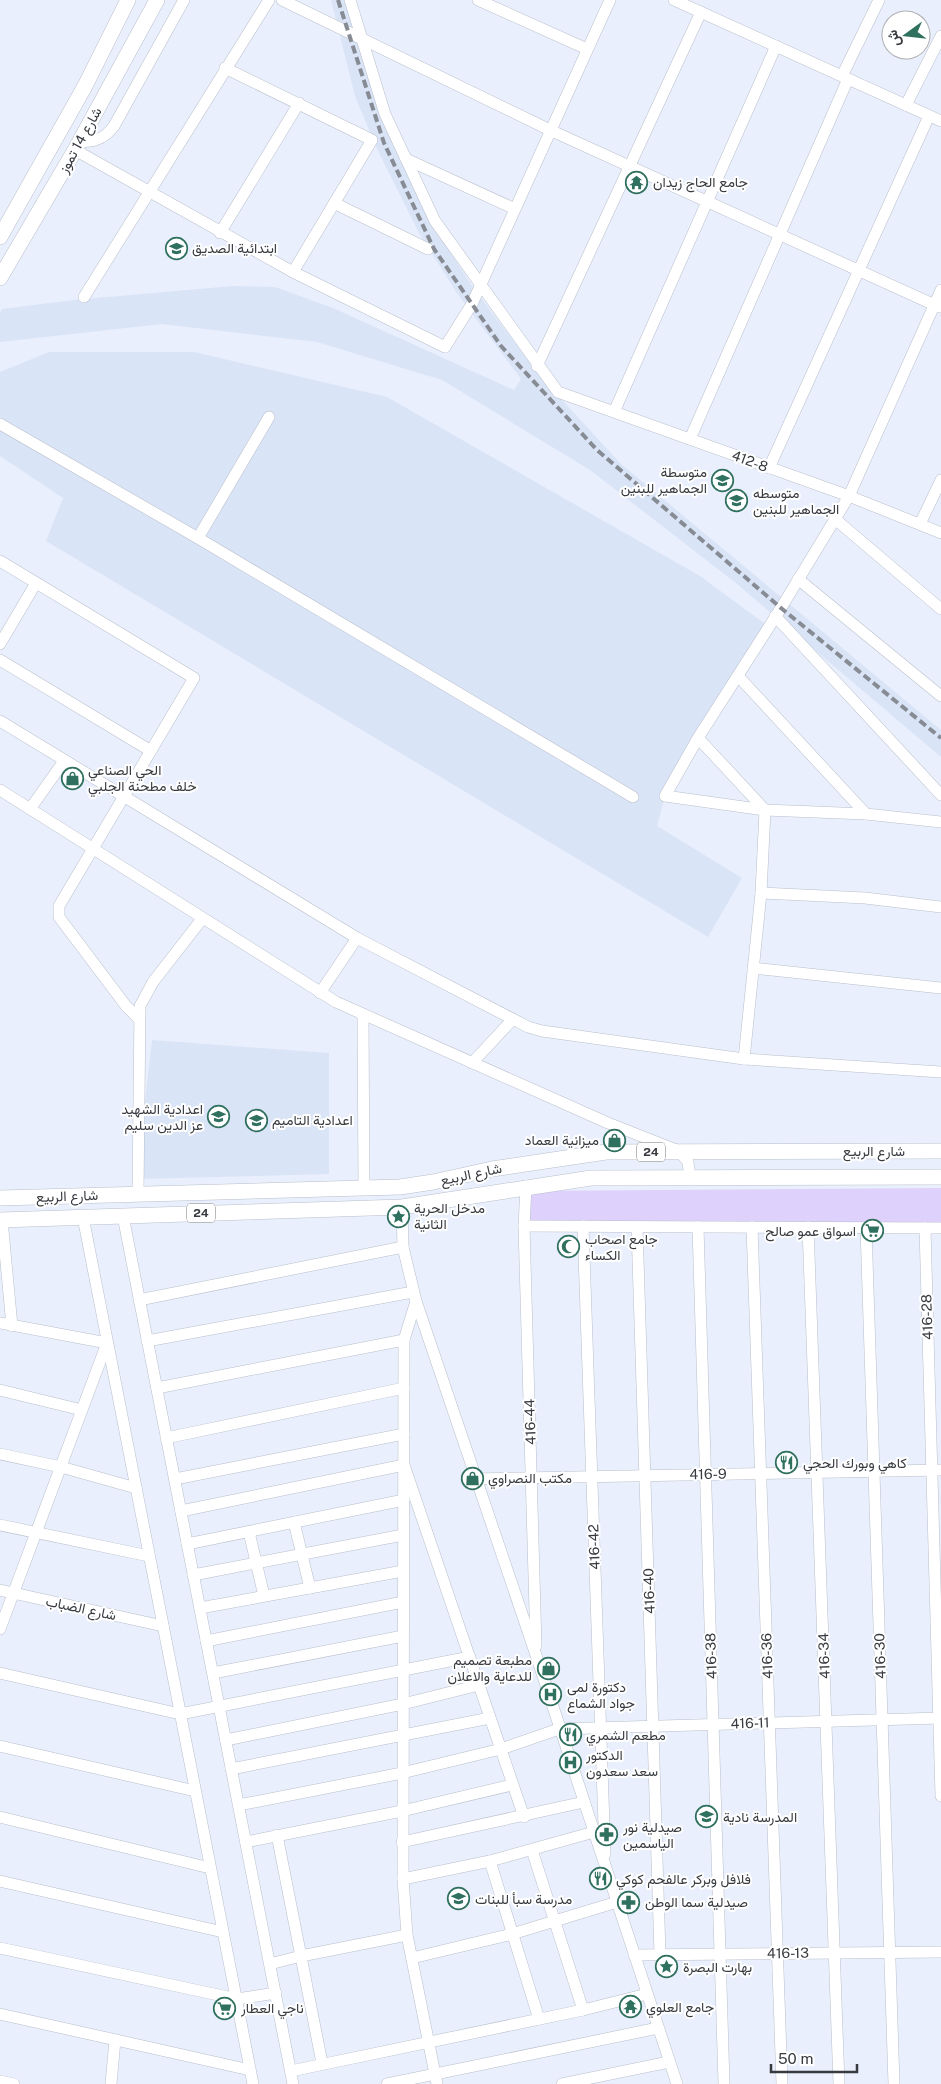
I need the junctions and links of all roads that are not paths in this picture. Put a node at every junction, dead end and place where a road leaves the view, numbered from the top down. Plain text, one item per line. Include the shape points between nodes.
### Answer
1 (128, 0) edge
2 (157, 0) edge
3 (184, 0) edge
4 (269, 0) edge
5 (282, 0) edge
6 (350, 0) edge
7 (478, 0) edge
8 (610, 0) edge
9 (674, 0) edge
10 (879, 0) edge
11 (701, 12) junction
12 (941, 36) edge
13 (362, 38) junction
14 (776, 46) junction
15 (587, 49) junction
16 (225, 68) junction
17 (845, 78) junction
18 (299, 103) junction
19 (906, 106) junction
20 (928, 116) junction
21 (941, 121) edge
22 (552, 131) junction
23 (78, 146) junction
24 (406, 159) junction
25 (628, 166) junction
26 (150, 191) junction
27 (708, 202) junction
28 (334, 203) junction
29 (515, 210) junction
30 (220, 234) junction
31 (779, 234) junction
32 (0, 237) edge
33 (428, 249) dead end
34 (857, 270) junction
35 (293, 272) junction
36 (0, 278) edge
37 (480, 285) junction
38 (941, 290) edge
39 (84, 297) dead end
40 (938, 306) edge
41 (538, 366) junction
42 (614, 412) junction
43 (269, 417) dead end
44 (0, 424) edge
45 (690, 439) junction
46 (768, 468) junction
47 (941, 480) edge
48 (848, 496) junction
49 (835, 520) junction
50 (920, 524) junction
51 (941, 533) edge
52 (198, 538) junction
53 (0, 562) edge
54 (798, 578) junction
55 (36, 583) junction
56 (941, 609) edge
57 (775, 616) junction
58 (0, 644) edge
59 (0, 660) edge
60 (738, 676) junction
61 (941, 696) edge
62 (0, 721) edge
63 (698, 738) junction
64 (151, 751) junction
65 (64, 760) junction
66 (0, 790) edge
67 (941, 795) edge
68 (124, 796) junction
69 (634, 797) dead end
70 (30, 809) junction
71 (765, 810) junction
72 (866, 814) junction
73 (941, 822) edge
74 (94, 848) junction
75 (761, 893) junction
76 (941, 907) edge
77 (202, 919) junction
78 (357, 938) junction
79 (753, 968) junction
80 (941, 988) edge
81 (320, 993) junction
82 (364, 1016) junction
83 (138, 1018) junction
84 (512, 1020) junction
85 (744, 1059) junction
86 (472, 1063) junction
87 (941, 1072) edge
88 (679, 1151) junction
89 (941, 1151) edge
90 (941, 1177) edge
91 (690, 1178) junction
92 (526, 1186) junction
93 (364, 1189) junction
94 (138, 1194) junction
95 (0, 1198) edge
96 (402, 1207) junction
97 (123, 1216) junction
98 (83, 1217) junction
99 (1, 1220) edge
100 (524, 1226) junction
101 (583, 1226) junction
102 (637, 1227) junction
103 (698, 1227) junction
104 (752, 1227) junction
105 (808, 1228) junction
106 (866, 1228) junction
107 (925, 1228) junction
108 (941, 1228) edge
109 (403, 1248) junction
110 (414, 1296) junction
111 (139, 1300) junction
112 (0, 1323) edge
113 (12, 1326) junction
114 (404, 1340) junction
115 (147, 1341) junction
116 (107, 1343) junction
117 (157, 1388) junction
118 (404, 1388) junction
119 (0, 1390) edge
120 (82, 1410) junction
121 (404, 1434) junction
122 (166, 1438) junction
123 (0, 1454) edge
124 (404, 1465) junction
125 (61, 1467) junction
126 (936, 1470) edge
127 (874, 1471) junction
128 (817, 1472) junction
129 (761, 1473) junction
130 (705, 1474) junction
131 (592, 1476) junction
132 (645, 1476) junction
133 (532, 1478) junction
134 (174, 1479) junction
135 (475, 1479) junction
136 (136, 1488) junction
137 (404, 1500) junction
138 (181, 1511) junction
139 (294, 1522) junction
140 (0, 1525) edge
141 (249, 1532) junction
142 (36, 1533) junction
143 (404, 1535) junction
144 (187, 1544) junction
145 (302, 1554) junction
146 (149, 1556) junction
147 (256, 1563) junction
148 (403, 1571) junction
149 (193, 1575) junction
150 (310, 1588) junction
151 (0, 1590) edge
152 (14, 1593) junction
153 (264, 1596) junction
154 (403, 1602) junction
155 (200, 1608) junction
156 (163, 1626) junction
157 (0, 1629) edge
158 (403, 1636) junction
159 (206, 1642) junction
160 (470, 1657) junction
161 (537, 1658) junction
162 (403, 1671) junction
163 (0, 1673) edge
164 (212, 1673) junction
165 (479, 1685) junction
166 (403, 1704) junction
167 (219, 1707) junction
168 (180, 1714) junction
169 (490, 1718) junction
170 (940, 1718) edge
171 (882, 1719) junction
172 (826, 1721) junction
173 (769, 1723) junction
174 (713, 1724) junction
175 (653, 1726) junction
176 (601, 1728) junction
177 (558, 1729) junction
178 (402, 1736) junction
179 (226, 1740) junction
180 (0, 1746) edge
181 (501, 1749) junction
182 (232, 1769) junction
183 (402, 1773) junction
184 (512, 1785) junction
185 (195, 1791) junction
186 (941, 1796) edge
187 (584, 1802) junction
188 (239, 1805) junction
189 (402, 1810) junction
190 (524, 1817) junction
191 (0, 1818) edge
192 (594, 1832) junction
193 (277, 1836) junction
194 (246, 1842) junction
195 (402, 1842) junction
196 (532, 1850) junction
197 (490, 1861) junction
198 (210, 1868) junction
199 (606, 1868) junction
200 (403, 1879) junction
201 (0, 1881) edge
202 (617, 1902) junction
203 (556, 1921) junction
204 (223, 1932) junction
205 (512, 1934) junction
206 (407, 1935) junction
207 (0, 1948) edge
208 (890, 1952) junction
209 (941, 1952) edge
210 (777, 1953) junction
211 (834, 1953) junction
212 (660, 1954) junction
213 (720, 1954) junction
214 (634, 1955) junction
215 (301, 1956) junction
216 (412, 1958) junction
217 (270, 1964) junction
218 (276, 1992) junction
219 (647, 1994) junction
220 (237, 1999) junction
221 (583, 2010) junction
222 (0, 2014) edge
223 (539, 2019) junction
224 (658, 2028) junction
225 (115, 2040) junction
226 (428, 2042) junction
227 (669, 2062) junction
228 (322, 2063) junction
229 (250, 2070) junction
230 (291, 2071) junction
231 (436, 2079) edge
232 (0, 2081) edge
233 (14, 2084) edge
234 (111, 2084) edge
235 (253, 2084) edge
236 (293, 2084) edge
237 (387, 2084) edge
238 (562, 2084) edge
239 (676, 2084) edge
240 (724, 2084) edge
241 (782, 2084) edge
242 (839, 2084) edge
243 (894, 2084) edge

1 - 32 main road, شارع 14 تموز via 85,86
2 - 23 main road, شارع 14 تموز
3 - 23 street via 114,126 103,138
4 - 16 street
5 - 13 street
6 - 13 street
7 - 15 street
8 - 15 street
9 - 11 street
10 - 17 street
11 - 14 street
11 - 25 street
12 - 19 street
13 - 22 street
13 - 24 street via 385,114
14 - 17 street
14 - 27 street
15 - 22 street
16 - 18 street
16 - 26 street
17 - 19 street
17 - 31 street
18 - 28 street via 372,140
18 - 30 street
19 - 20 street
20 - 21 street
20 - 34 street
22 - 25 street
22 - 29 street
23 - 26 street
23 - 36 main road, شارع 14 تموز
24 - 29 street
24 - 37 street via 435,221
25 - 27 street
25 - 41 street
26 - 30 street
26 - 39 street
27 - 31 street
27 - 42 street
28 - 33 street
28 - 35 street
29 - 37 street
30 - 35 street
31 - 34 street
31 - 45 street
34 - 40 street
34 - 46 street
35 - 37 street via 445,347
37 - 41 street
38 - 40 street
40 - 48 street
41 - 42 street, 412-8 via 558,392
42 - 45 street, 412-8
43 - 52 street
44 - 52 street
45 - 46 street, 412-8
46 - 48 street, 412-8
47 - 50 street
48 - 49 street
48 - 50 street, 412-8
49 - 54 street
49 - 56 street
50 - 51 street, 412-8
52 - 69 street
53 - 55 street
54 - 57 street
54 - 61 street
55 - 58 street
55 - 64 street via 194,678
57 - 60 street
57 - 67 street
59 - 64 street
60 - 63 street
60 - 72 street
62 - 65 street
63 - 71 street
63 - 71 street via 665,796
64 - 68 street
65 - 68 street
65 - 70 street
66 - 70 street
68 - 74 street
68 - 78 street
70 - 74 street
71 - 72 street
71 - 75 street
72 - 73 street
74 - 77 street
74 - 83 street via 59,906 59,917
75 - 76 street via 865,898
75 - 79 street
77 - 81 street
77 - 83 street via 146,992
78 - 81 street
78 - 84 street
79 - 80 street
79 - 85 street
81 - 82 street
82 - 86 street
82 - 93 street
83 - 94 street
84 - 85 street via 542,1031
84 - 86 street
85 - 87 street
86 - 88 street
88 - 89 main road, شارع الربيع / 24
88 - 91 street via 688,1162
88 - 93 main road, شارع الربيع / 24 via 606,1152 492,1169 433,1182
90 - 91 main road, شارع الربيع / 24
91 - 92 main road, شارع الربيع / 24 via 591,1178
92 - 96 main road, شارع الربيع / 24
92 - 100 street, 416-44
93 - 94 main road, شارع الربيع / 24
94 - 95 main road, شارع الربيع / 24
96 - 97 main road, شارع الربيع / 24
96 - 109 street
97 - 98 main road, شارع الربيع / 24
97 - 111 street
98 - 99 main road, شارع الربيع / 24
98 - 116 street
99 - 113 street
100 - 101 street
100 - 133 street, 416-44
101 - 102 street
101 - 131 street, 416-42
102 - 103 street
102 - 132 street, 416-40
103 - 104 street
103 - 130 street, 416-38
104 - 105 street
104 - 129 street, 416-36
105 - 106 street
105 - 128 street, 416-34
106 - 107 street
106 - 127 street, 416-30
107 - 108 street
107 - 126 street, 416-28
109 - 110 street
109 - 111 street
110 - 114 street
110 - 115 street
110 - 135 street
111 - 115 street
112 - 113 street
113 - 116 street
114 - 117 street
114 - 118 street
115 - 117 street
116 - 120 street
116 - 136 street
117 - 122 street
118 - 121 street
118 - 122 street
119 - 120 street
120 - 125 street
121 - 124 street
121 - 134 street
122 - 134 street
123 - 125 street
124 - 137 street
124 - 138 street
124 - 160 street
125 - 136 street
125 - 142 street
126 - 127 street, 416-9
126 - 170 street, 416-28
127 - 128 street, 416-9
127 - 171 street, 416-30
128 - 129 street, 416-9
128 - 172 street, 416-34
129 - 130 street, 416-9
129 - 173 street, 416-36
130 - 132 street, 416-9
130 - 174 street, 416-38
131 - 132 street, 416-9
131 - 133 street, 416-9
131 - 176 street, 416-42
132 - 175 street, 416-40
133 - 135 street, 416-9
133 - 161 street, 416-44
134 - 138 street
135 - 161 street
136 - 146 street
137 - 139 street
137 - 143 street
138 - 144 street
139 - 141 street
139 - 145 street
140 - 142 street
141 - 144 street
141 - 147 street
142 - 146 street
142 - 152 street
143 - 145 street
143 - 148 street
144 - 149 street
145 - 147 street
145 - 150 street
146 - 156 street
147 - 149 street
147 - 153 street
148 - 150 street
148 - 154 street
149 - 155 street
150 - 153 street
151 - 152 street, شارع الضباب
152 - 156 street, شارع الضباب
152 - 157 street
153 - 155 street
154 - 158 street
154 - 159 street
155 - 159 street
156 - 168 street
158 - 162 street
158 - 164 street
159 - 164 street
160 - 162 street
160 - 165 street
161 - 177 street
162 - 166 street
162 - 167 street
163 - 168 street
164 - 167 street
165 - 166 street
165 - 169 street
166 - 178 street
166 - 179 street
167 - 168 street
167 - 179 street
168 - 185 street
169 - 178 street
169 - 181 street
170 - 171 street, 416-11
170 - 186 street, 416-28
171 - 172 street, 416-11
171 - 208 street, 416-30
172 - 173 street, 416-11
172 - 211 street, 416-34
173 - 174 street, 416-11
173 - 210 street, 416-36
174 - 175 street, 416-11
174 - 213 street, 416-38
175 - 176 street, 416-11
175 - 212 street, 416-40
176 - 177 street, 416-11
176 - 199 street, 416-42
177 - 181 street, 416-11
177 - 187 street
178 - 182 street
178 - 183 street
179 - 182 street
180 - 185 street
181 - 183 street, 416-11
181 - 184 street
182 - 188 street
183 - 188 street, 416-11
183 - 189 street
184 - 189 street
184 - 190 street
185 - 198 street
187 - 190 street
187 - 192 street
188 - 194 street
189 - 193 street
189 - 195 street
190 - 195 street
191 - 198 street
192 - 196 street
192 - 199 street
193 - 194 street
193 - 215 street
194 - 217 street
195 - 200 street
196 - 197 street
196 - 203 street
197 - 200 street
197 - 205 street
198 - 204 street
199 - 202 street
200 - 206 street
201 - 204 street
202 - 203 street
202 - 214 street
203 - 205 street
203 - 221 street
204 - 220 street
205 - 216 street
205 - 223 street
206 - 215 street
206 - 216 street
207 - 220 street
208 - 209 street, 416-13
208 - 211 street, 416-13
208 - 243 street, 416-30
210 - 211 street, 416-13
210 - 213 street, 416-13
210 - 241 street, 416-36
211 - 242 street, 416-34
212 - 213 street, 416-13
212 - 214 street, 416-13
213 - 240 street, 416-38
214 - 219 street
215 - 217 street
215 - 228 street
216 - 226 street
217 - 218 street
218 - 220 street
218 - 230 street
219 - 221 street
219 - 224 street
220 - 229 street
221 - 223 street
222 - 225 street
223 - 226 street
224 - 227 street
224 - 231 street
225 - 229 street
225 - 234 street
226 - 228 street
226 - 231 street
227 - 238 street
227 - 239 street
228 - 230 street
229 - 235 street
230 - 236 street
231 - 237 street
232 - 233 street

